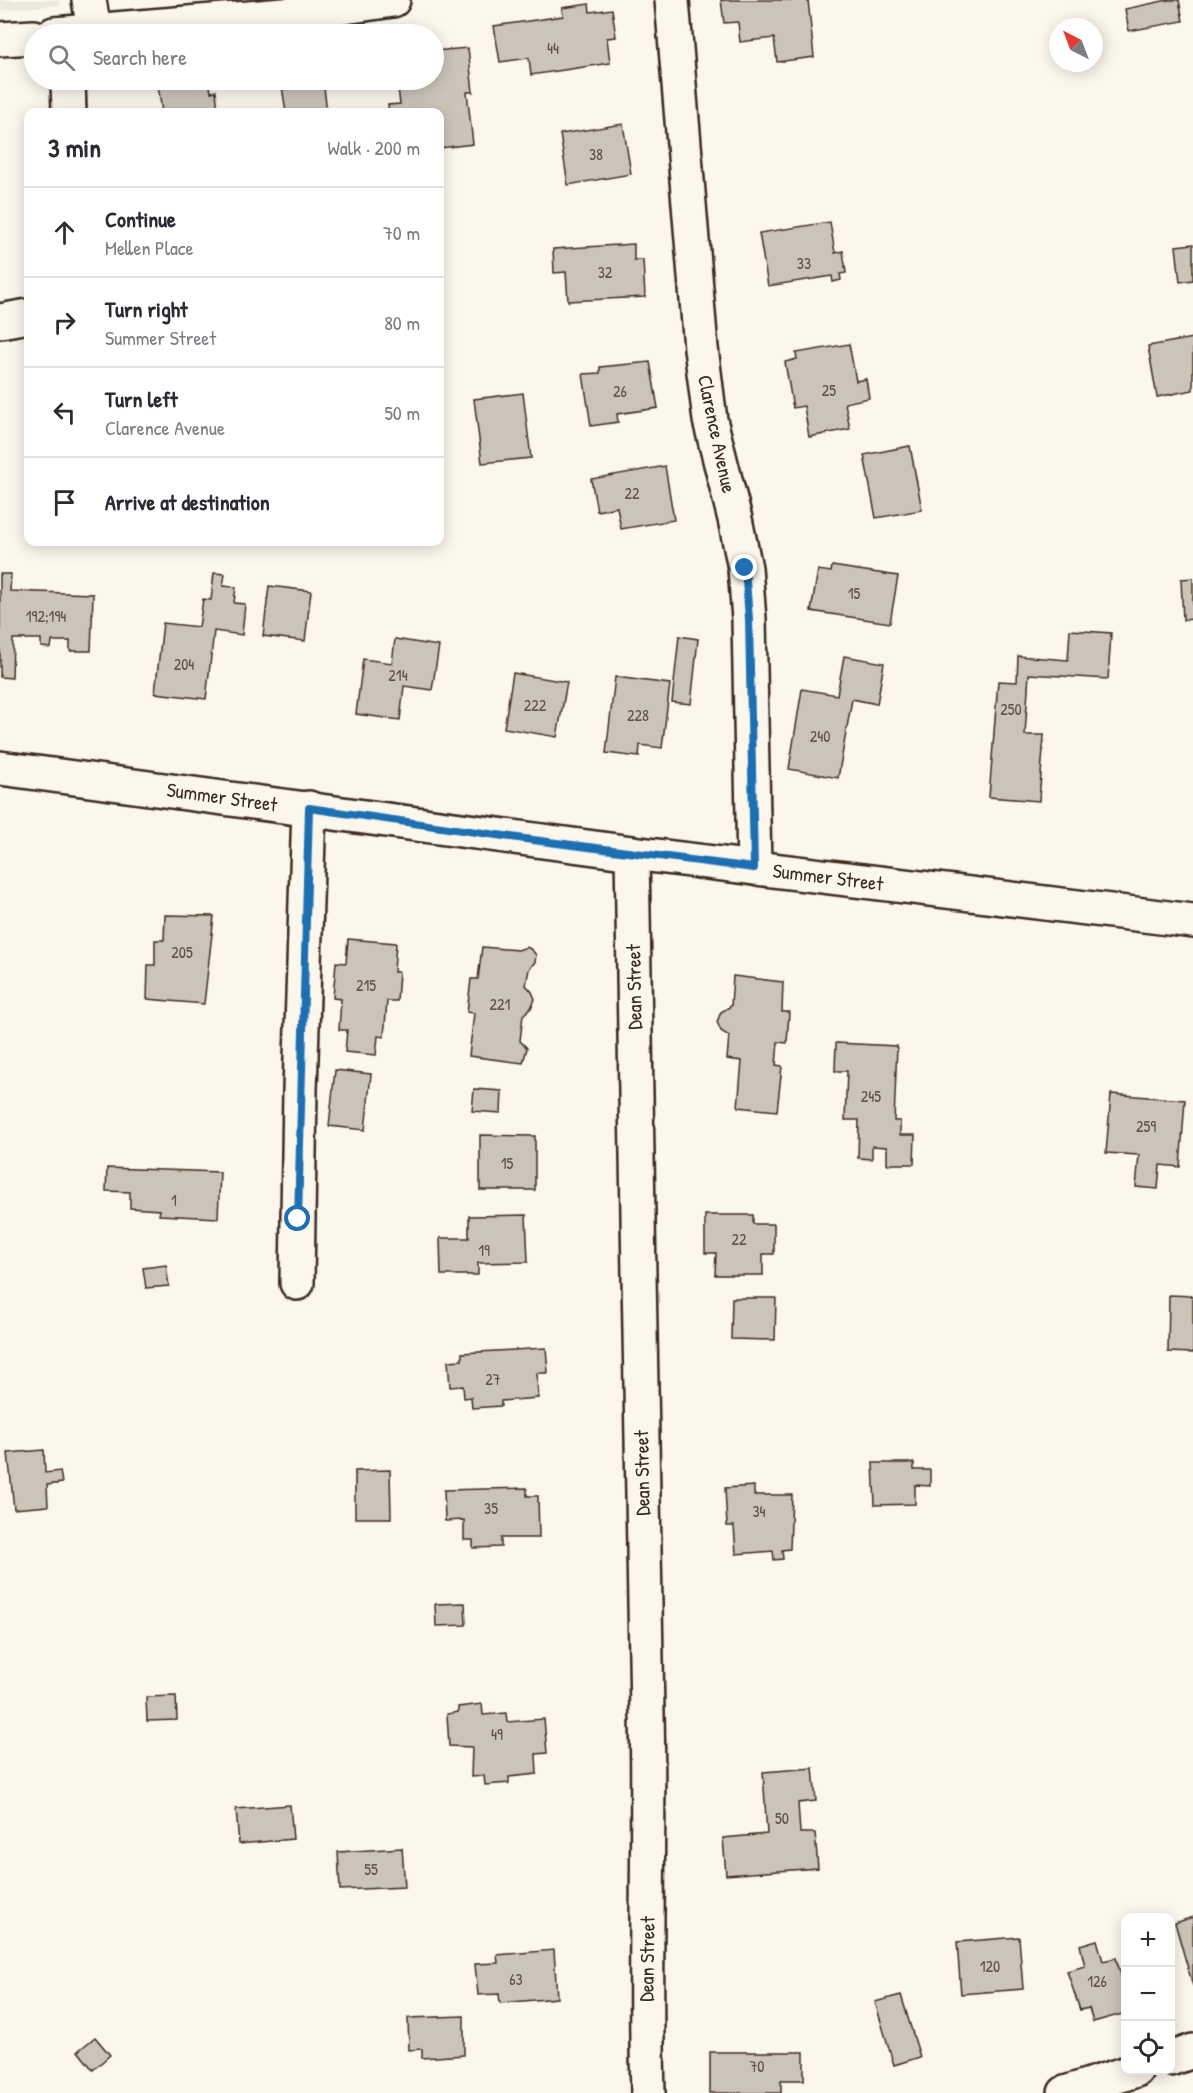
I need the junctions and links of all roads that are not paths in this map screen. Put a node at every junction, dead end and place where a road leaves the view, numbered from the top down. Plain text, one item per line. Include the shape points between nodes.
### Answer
1 (393, 0) edge
2 (672, 0) edge
3 (142, 24) edge
4 (24, 35) edge
5 (0, 39) edge
6 (68, 90) edge
7 (69, 108) edge
8 (24, 317) edge
9 (0, 321) edge
10 (0, 768) edge
11 (309, 808) junction
12 (632, 853) junction
13 (754, 868) junction
14 (1193, 921) edge
15 (297, 1283) dead end
16 (1193, 2051) edge
17 (1175, 2057) edge
18 (1121, 2075) edge
19 (648, 2093) edge
20 (1065, 2093) edge

1 - 3 street via 273,17
2 - 13 street, Clarence Avenue via 701,348 711,420 745,568
4 - 5 street
6 - 7 street
8 - 9 street
10 - 11 street, Summer Street
11 - 12 street, Summer Street
11 - 15 street
12 - 13 street, Summer Street
12 - 19 street, Dean Street via 649,1803
13 - 14 street, Summer Street
16 - 17 street
18 - 20 street

